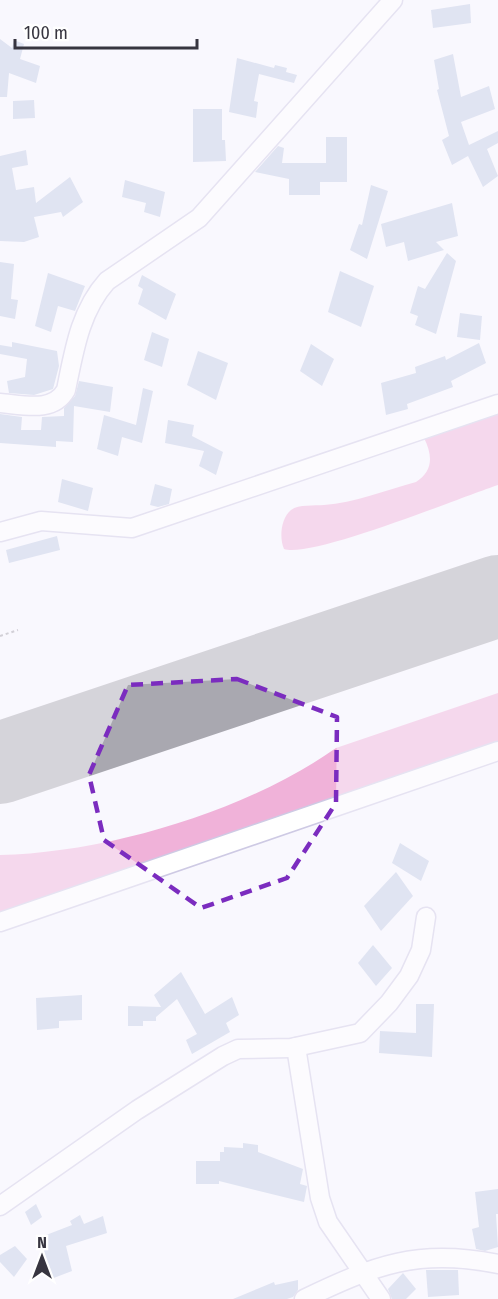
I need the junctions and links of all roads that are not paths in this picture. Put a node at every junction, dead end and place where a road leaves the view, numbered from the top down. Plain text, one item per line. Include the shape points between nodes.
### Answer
1 (393, 0) edge
2 (0, 403) edge
3 (498, 404) edge
4 (0, 532) edge
5 (498, 751) edge
6 (426, 917) dead end
7 (0, 922) edge
8 (296, 1047) junction
9 (0, 1206) edge
10 (498, 1264) edge
11 (362, 1271) junction
12 (304, 1299) edge
13 (381, 1299) edge

1 - 2 street via 199,218 107,281 94,295 61,399 46,405
3 - 4 street via 132,528 41,521
5 - 7 street
6 - 8 street via 421,950 410,976 360,1034
8 - 9 street via 238,1049 223,1056 137,1110
8 - 11 street via 320,1198 328,1222
10 - 11 street via 468,1258 408,1259
11 - 12 street
11 - 13 street

